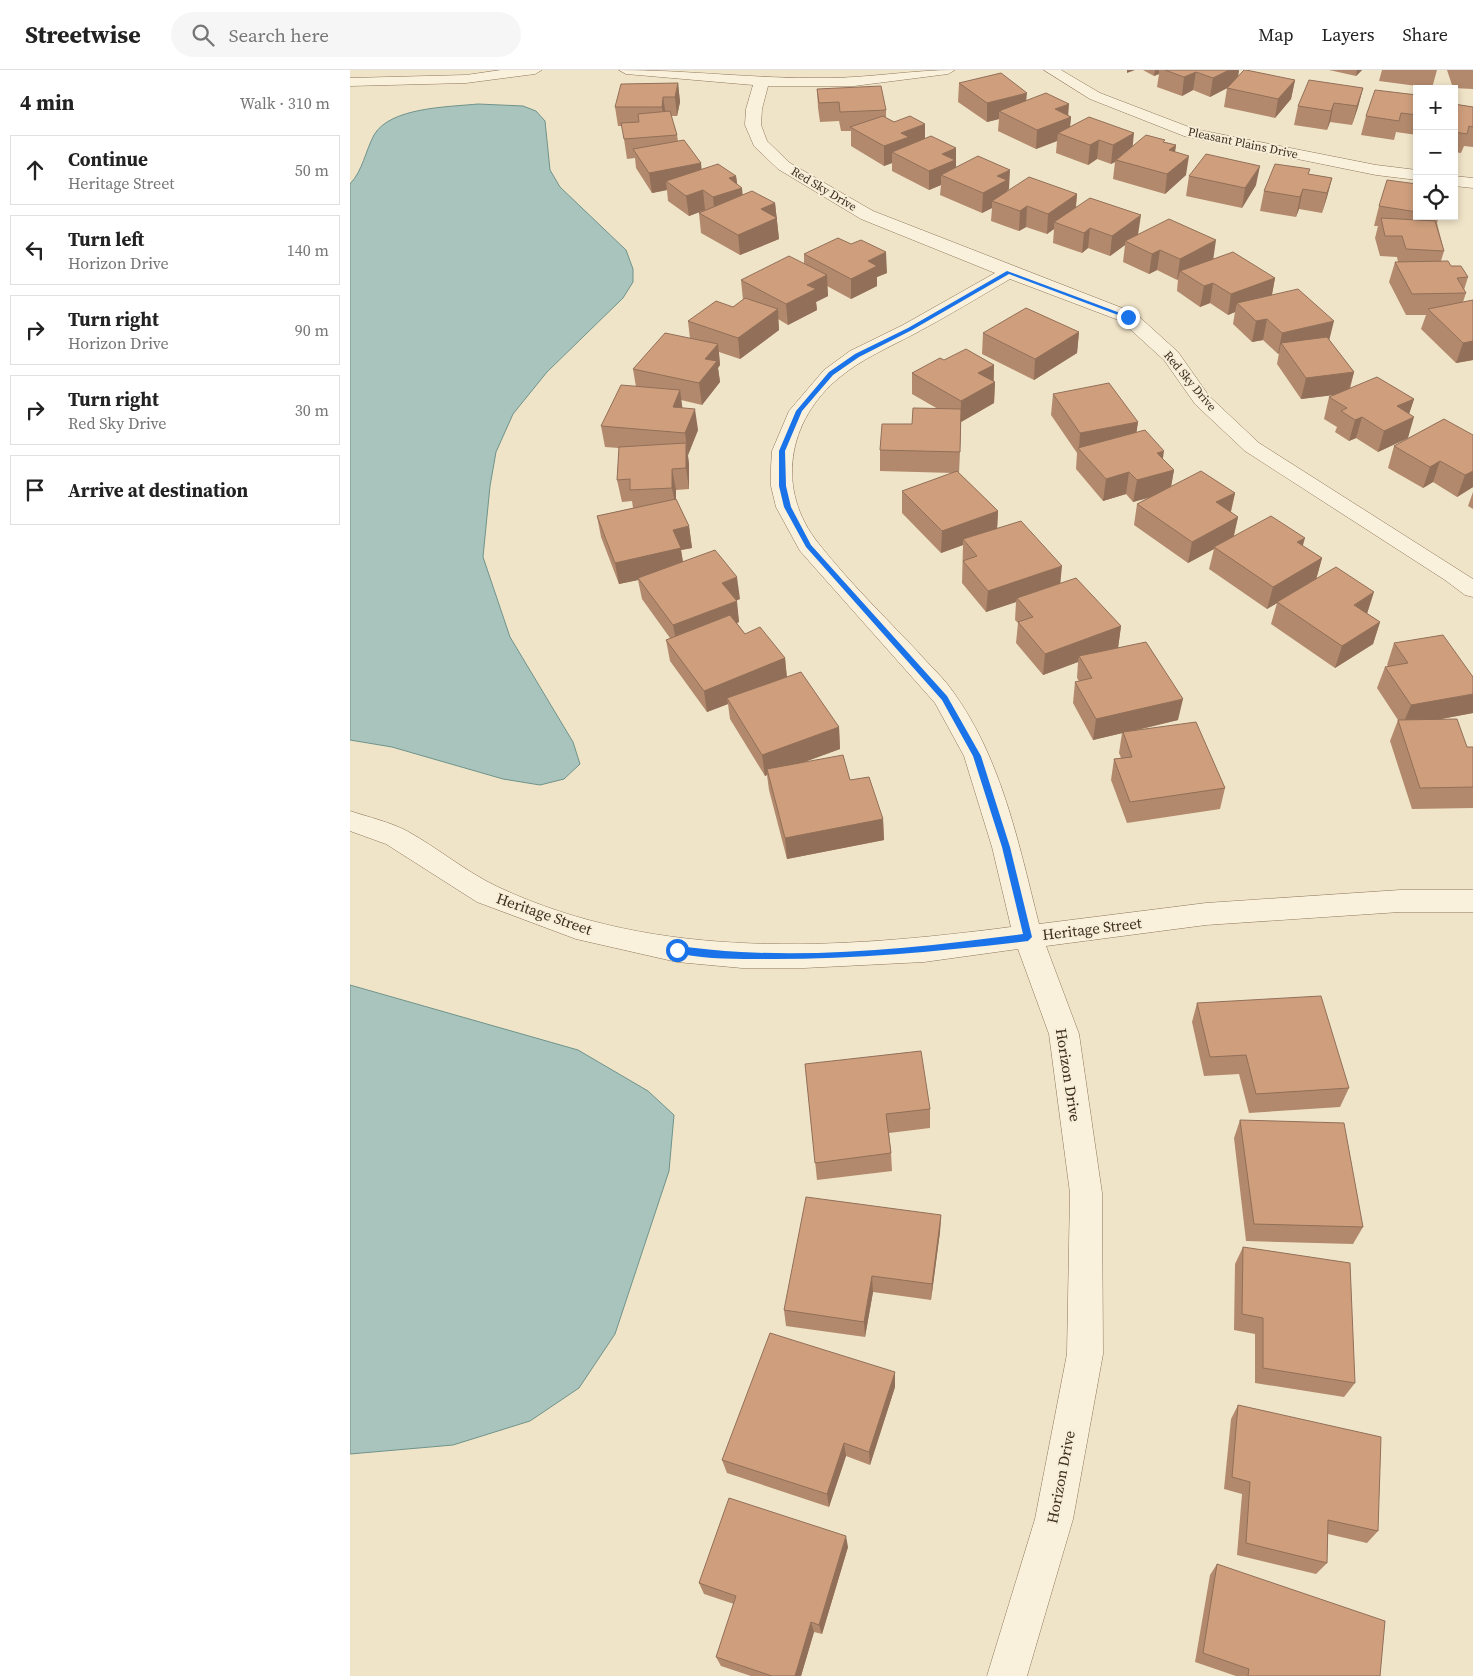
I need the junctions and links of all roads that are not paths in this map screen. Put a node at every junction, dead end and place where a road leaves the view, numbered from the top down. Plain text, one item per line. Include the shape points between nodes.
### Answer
1 (534, 70) edge
2 (626, 70) edge
3 (948, 70) edge
4 (1051, 70) edge
5 (762, 81) junction
6 (350, 82) edge
7 (1413, 175) edge
8 (1458, 181) edge
9 (1473, 183) edge
10 (1009, 272) junction
11 (1473, 590) edge
12 (350, 821) edge
13 (1473, 901) edge
14 (1028, 937) junction
15 (1007, 1676) edge

1 - 6 street via 466,80
2 - 5 street
3 - 5 street via 862,81
4 - 7 street, Pleasant Plains Drive via 1095,96 1190,133
5 - 10 street, Red Sky Drive via 753,126 760,142 784,166 867,215
8 - 9 street
10 - 11 street, Red Sky Drive via 1128,317 1171,356 1202,400 1252,447
10 - 14 street, Horizon Drive via 910,329 857,355 831,374 799,411 782,451 781,466 787,507 808,546 945,698 977,756 1006,847
12 - 14 street, Heritage Street via 396,837 486,894 576,928 677,950 742,956 804,956 924,950
13 - 14 street, Heritage Street via 1400,901 1206,914
14 - 15 street, Horizon Drive via 1064,1034 1086,1193 1085,1354 1054,1519

